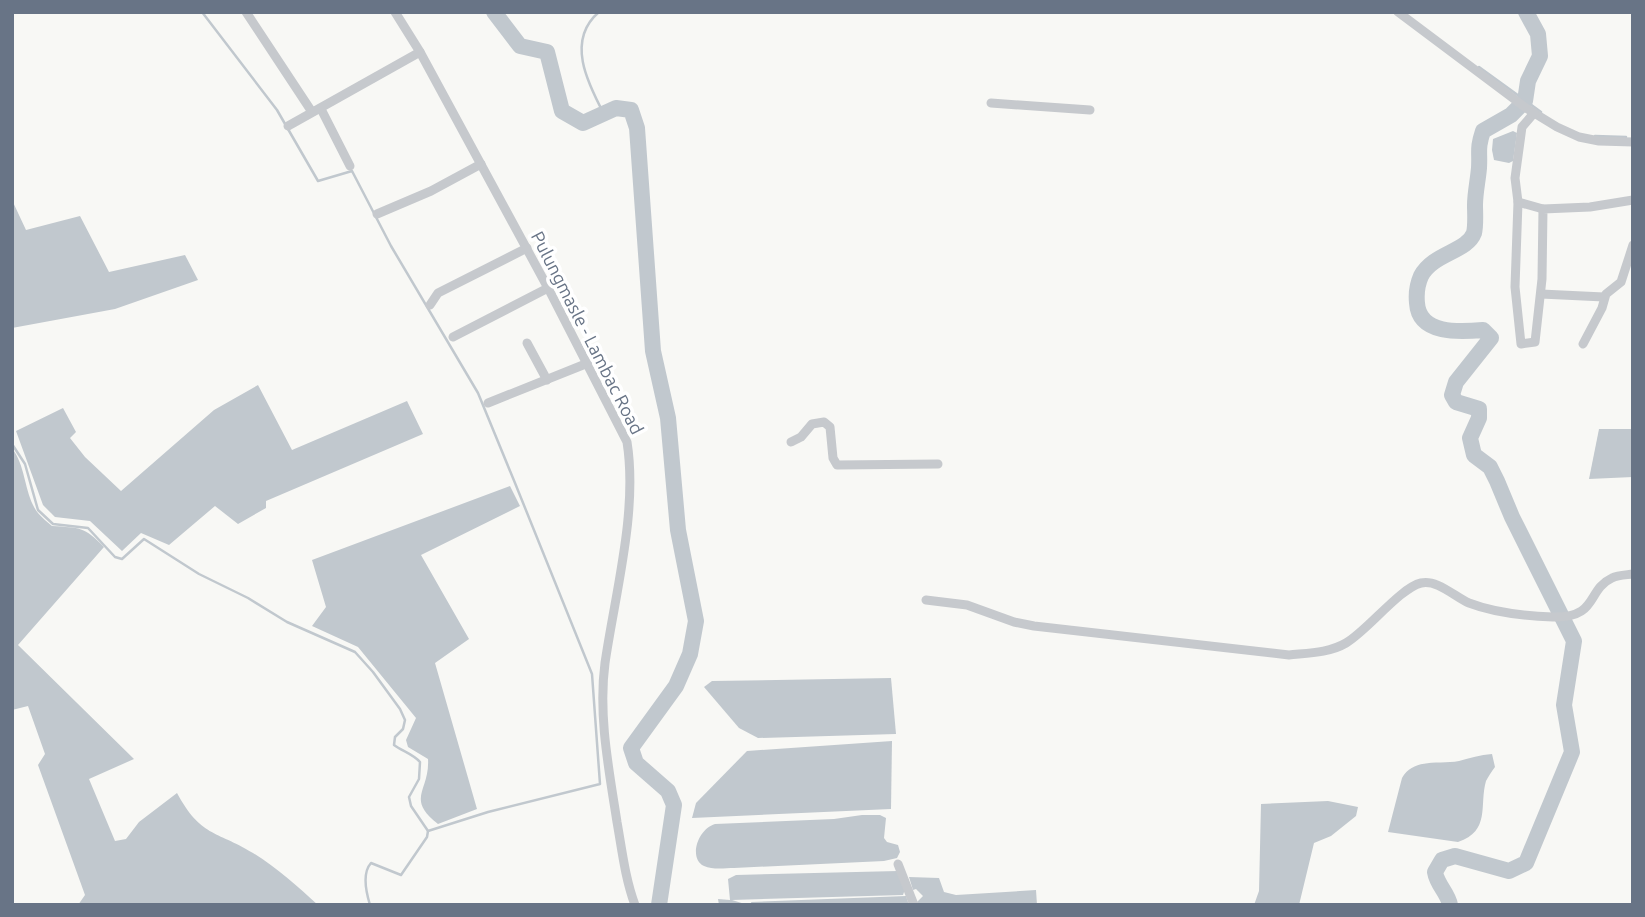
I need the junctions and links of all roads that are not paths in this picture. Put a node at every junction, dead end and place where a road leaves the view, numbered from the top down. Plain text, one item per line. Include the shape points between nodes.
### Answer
1 (246, 12) edge
2 (395, 12) edge
3 (1398, 12) edge
4 (420, 52) junction
5 (991, 103) dead end
6 (1090, 110) dead end
7 (316, 111) junction
8 (1530, 111) junction
9 (288, 126) dead end
10 (1633, 142) edge
11 (481, 164) junction
12 (350, 166) dead end
13 (1633, 200) edge
14 (1518, 202) junction
15 (1543, 209) junction
16 (377, 215) dead end
17 (1633, 246) edge
18 (527, 248) junction
19 (548, 288) junction
20 (1541, 294) junction
21 (1604, 297) junction
22 (430, 306) dead end
23 (453, 337) dead end
24 (527, 343) dead end
25 (1583, 344) dead end
26 (587, 363) junction
27 (547, 380) junction
28 (488, 403) dead end
29 (791, 442) dead end
30 (939, 464) dead end
31 (1633, 574) edge
32 (926, 600) dead end
33 (898, 864) dead end
34 (635, 905) edge
35 (914, 905) edge

1 - 7 street
2 - 4 street, Pulungmasle - Lambac Road
3 - 8 street
4 - 7 street
4 - 11 street, Pulungmasle - Lambac Road
5 - 6 street
7 - 9 street
7 - 12 street
8 - 10 street via 1579,137
8 - 14 street via 1522,127 1515,178
11 - 16 street
11 - 18 street, Pulungmasle - Lambac Road
13 - 15 street
14 - 15 street
14 - 20 street via 1515,287 1521,344 1535,342
15 - 20 street
17 - 21 street via 1621,282
18 - 19 street, Pulungmasle - Lambac Road
18 - 22 street via 438,293
19 - 23 street
19 - 26 street, Pulungmasle - Lambac Road
20 - 21 street
21 - 25 street
24 - 27 street
26 - 27 street
26 - 34 street, Pulungmasle - Lambac Road via 622,429 629,459 624,544 604,667 604,717 611,789
27 - 28 street
29 - 30 street via 812,424 824,422 831,427 837,465
31 - 32 street via 1608,580 1581,612 1553,617 1487,610 1438,586 1421,583 1346,643 1328,651 1289,655 1034,626 967,605
33 - 35 street

